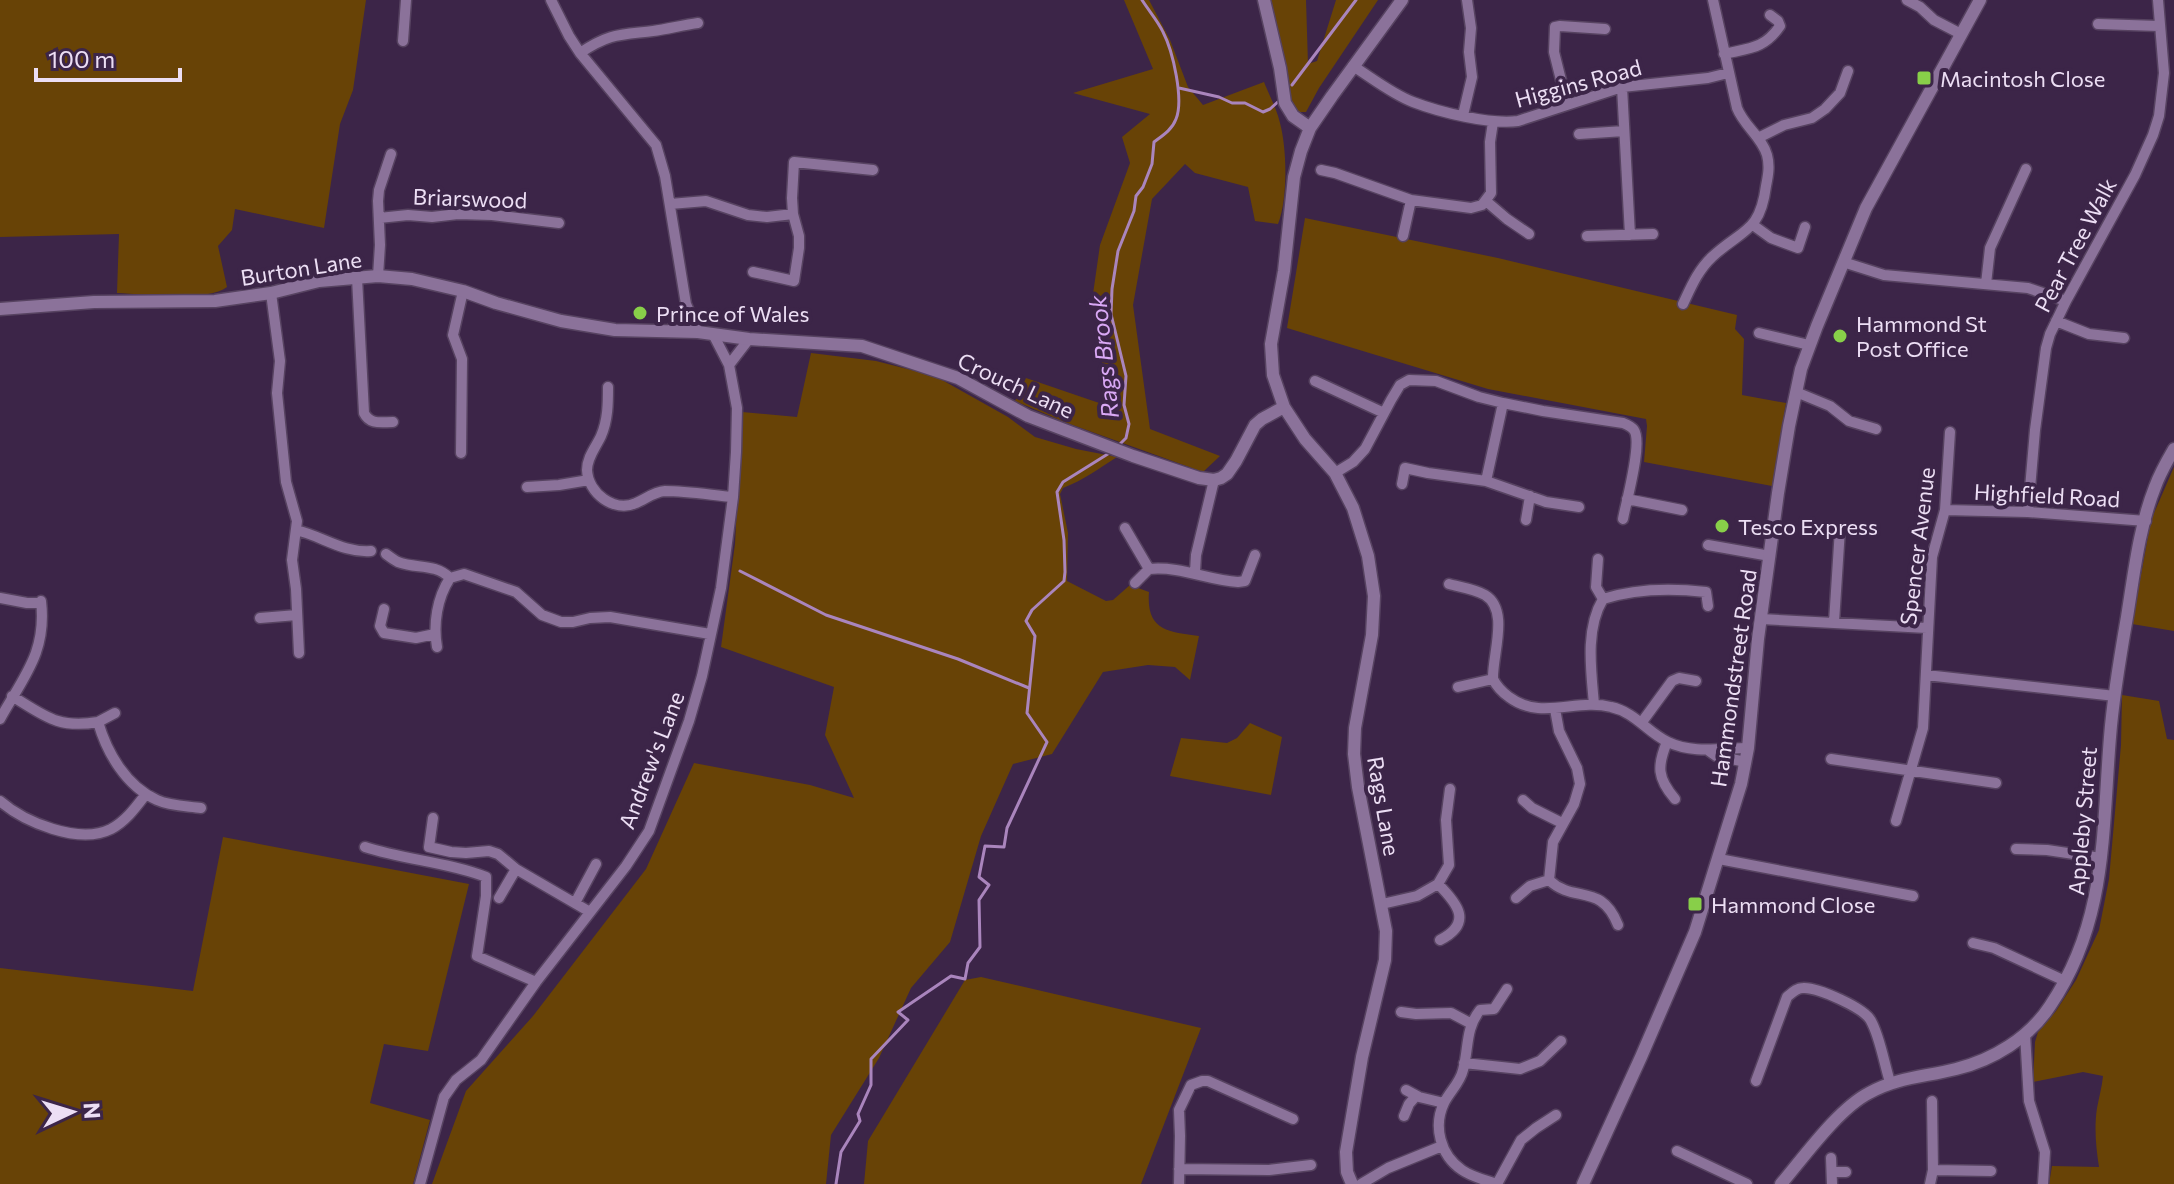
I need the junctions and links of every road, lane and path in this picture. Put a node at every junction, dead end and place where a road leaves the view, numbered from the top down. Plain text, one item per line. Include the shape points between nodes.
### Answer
1 (406, 0) edge
2 (551, 0) edge
3 (1264, 0) edge
4 (1402, 0) edge
5 (1467, 0) edge
6 (1713, 0) edge
7 (1907, 0) edge
8 (1980, 0) edge
9 (2158, 0) edge
10 (1770, 15) dead end
11 (698, 23) dead end
12 (2098, 24) dead end
13 (2159, 26) junction
14 (1605, 29) dead end
15 (1961, 34) junction
16 (403, 41) dead end
17 (580, 53) junction
18 (1724, 54) junction
19 (2168, 61) edge
20 (1353, 66) junction
21 (1848, 71) dead end
22 (1728, 73) junction
23 (1622, 87) junction
24 (1567, 104) junction
25 (1463, 115) junction
26 (1493, 122) junction
27 (1310, 128) junction
28 (1624, 131) junction
29 (1579, 134) dead end
30 (1758, 138) junction
31 (391, 154) dead end
32 (2026, 169) dead end
33 (873, 170) dead end
34 (1321, 170) dead end
35 (1411, 200) junction
36 (1486, 201) junction
37 (670, 204) junction
38 (793, 214) junction
39 (379, 218) junction
40 (559, 223) dead end
41 (1753, 225) junction
42 (1805, 227) dead end
43 (1529, 234) dead end
44 (1653, 234) dead end
45 (1630, 235) junction
46 (1403, 236) dead end
47 (1587, 236) dead end
48 (1843, 262) junction
49 (753, 272) dead end
50 (378, 276) junction
51 (357, 278) junction
52 (1986, 284) junction
53 (463, 291) junction
54 (271, 293) junction
55 (2066, 301) junction
56 (686, 304) junction
57 (1683, 304) dead end
58 (0, 309) edge
59 (2056, 321) junction
60 (670, 332) junction
61 (698, 332) junction
62 (1759, 333) dead end
63 (713, 334) junction
64 (2124, 338) dead end
65 (749, 339) junction
66 (1809, 345) junction
67 (729, 365) junction
68 (1404, 369) dead end
69 (1409, 380) junction
70 (1315, 381) dead end
71 (608, 387) dead end
72 (1796, 392) junction
73 (1503, 403) junction
74 (1284, 407) junction
75 (1384, 413) junction
76 (393, 422) dead end
77 (1876, 429) dead end
78 (1950, 432) dead end
79 (2174, 449) edge
80 (461, 453) dead end
81 (1335, 473) junction
82 (589, 480) junction
83 (1214, 480) junction
84 (1486, 481) junction
85 (1402, 484) dead end
86 (527, 487) dead end
87 (1530, 496) junction
88 (733, 497) junction
89 (1627, 499) junction
90 (1579, 507) dead end
91 (1682, 510) dead end
92 (1945, 510) junction
93 (2028, 512) junction
94 (1623, 519) dead end
95 (1526, 520) dead end
96 (2146, 521) junction
97 (1125, 528) dead end
98 (1840, 529) dead end
99 (296, 530) junction
100 (1708, 545) dead end
101 (371, 551) dead end
102 (386, 554) dead end
103 (1255, 555) dead end
104 (1770, 556) junction
105 (1598, 559) dead end
106 (1149, 569) junction
107 (1195, 572) junction
108 (450, 578) junction
109 (1135, 583) dead end
110 (1449, 584) dead end
111 (0, 598) edge
112 (1603, 599) junction
113 (1708, 606) dead end
114 (384, 609) dead end
115 (297, 615) junction
116 (260, 618) dead end
117 (1761, 619) junction
118 (1834, 622) junction
119 (1927, 628) junction
120 (435, 634) junction
121 (710, 634) junction
122 (437, 647) dead end
123 (299, 653) dead end
124 (1926, 675) junction
125 (1493, 679) junction
126 (1696, 681) dead end
127 (1458, 687) dead end
128 (12, 696) junction
129 (2115, 696) junction
130 (1594, 704) junction
131 (1555, 709) junction
132 (115, 713) dead end
133 (0, 719) edge
134 (98, 722) junction
135 (1642, 722) junction
136 (1667, 742) junction
137 (1747, 755) junction
138 (1831, 759) dead end
139 (1912, 770) junction
140 (1996, 783) dead end
141 (1450, 789) dead end
142 (146, 794) junction
143 (1675, 799) dead end
144 (1523, 800) dead end
145 (0, 801) edge
146 (201, 808) dead end
147 (433, 818) dead end
148 (1896, 821) dead end
149 (1562, 823) junction
150 (365, 847) dead end
151 (2016, 849) dead end
152 (2101, 858) junction
153 (1719, 859) junction
154 (596, 864) dead end
155 (516, 869) junction
156 (1549, 880) junction
157 (1438, 884) junction
158 (1913, 896) dead end
159 (499, 898) dead end
160 (1516, 898) dead end
161 (575, 903) junction
162 (1382, 904) junction
163 (590, 912) junction
164 (1618, 925) dead end
165 (1440, 940) dead end
166 (1973, 943) dead end
167 (2065, 981) junction
168 (536, 982) junction
169 (1507, 989) dead end
170 (1401, 1012) dead end
171 (1470, 1023) junction
172 (2025, 1034) junction
173 (1561, 1041) dead end
174 (1464, 1063) junction
175 (1756, 1081) dead end
176 (1890, 1082) junction
177 (1932, 1101) dead end
178 (1444, 1103) junction
179 (1556, 1115) dead end
180 (1404, 1116) dead end
181 (1293, 1119) dead end
182 (1442, 1146) junction
183 (1677, 1151) dead end
184 (1831, 1158) dead end
185 (1311, 1165) dead end
186 (1179, 1169) junction
187 (1933, 1170) junction
188 (1991, 1171) dead end
189 (1846, 1172) dead end
190 (1832, 1178) edge
191 (1477, 1181) edge
192 (420, 1184) edge
193 (1179, 1184) edge
194 (1352, 1184) edge
195 (1361, 1184) edge
196 (1497, 1184) edge
197 (1583, 1184) edge
198 (1747, 1184) edge
199 (1781, 1184) edge
200 (1930, 1184) edge
201 (2043, 1184) edge

1 - 16 street
2 - 17 street
3 - 27 street via 1285,103
4 - 20 street
5 - 25 street via 1472,77
6 - 18 street
7 - 15 street
8 - 15 street, Hammondstreet Road
9 - 13 street, Pear Tree Walk
10 - 18 street via 1780,26 1771,39
11 - 17 street via 614,35
12 - 13 street
13 - 19 street, Pear Tree Walk
14 - 24 street via 1555,27 1554,52
15 - 48 street, Hammondstreet Road via 1866,208
17 - 37 street via 656,145
18 - 22 street
19 - 55 street, Pear Tree Walk via 2153,135
20 - 25 street, Higgins Road via 1414,102
20 - 27 street
21 - 30 street via 1840,93 1825,109
22 - 23 street, Higgins Road
22 - 30 street via 1740,116
23 - 24 street, Higgins Road
23 - 28 street
24 - 26 street, Higgins Road via 1518,121
25 - 26 street, Higgins Road
26 - 36 street via 1492,189
27 - 74 street via 1294,177 1271,344 1273,375
28 - 29 street
28 - 45 street
30 - 41 street via 1768,171 1764,203
31 - 39 street via 379,190
32 - 52 street via 1990,248
33 - 38 street via 794,162
34 - 35 street
35 - 36 street via 1471,208
35 - 46 street
36 - 43 street
37 - 38 street via 706,201 748,215
37 - 56 street
38 - 49 street via 799,236 794,281
39 - 40 street, Briarswood via 458,214
39 - 50 street
41 - 42 street via 1798,248
41 - 57 street via 1705,264
44 - 45 street
45 - 47 street
48 - 52 street via 1884,275
48 - 66 street, Hammondstreet Road
50 - 51 street, Burton Lane
50 - 53 street, Burton Lane
51 - 54 street, Burton Lane
51 - 76 street via 364,413 374,422
52 - 55 street via 2028,288
53 - 60 street, Burton Lane via 561,321
53 - 80 street via 453,335 462,359
54 - 58 street, Burton Lane via 215,301
54 - 99 street via 280,361 278,409
55 - 59 street, Pear Tree Walk
56 - 60 street
56 - 61 street
59 - 64 street via 2089,334
59 - 93 street, Pear Tree Walk via 2046,348
60 - 61 street, Burton Lane
61 - 63 street, Crouch Lane
62 - 66 street
63 - 65 street, Crouch Lane
63 - 67 street, Andrew's Lane
65 - 67 street
65 - 83 street, Crouch Lane via 862,346 892,355 958,378 1028,416
66 - 72 street, Hammondstreet Road
67 - 88 street, Andrew's Lane via 737,417
68 - 69 street
69 - 73 street via 1436,381
69 - 75 street via 1400,385
70 - 75 street
71 - 82 street via 605,426 590,455
72 - 77 street via 1849,421
72 - 104 street, Hammondstreet Road
73 - 84 street
73 - 89 street via 1632,427 1636,450
74 - 81 street, Rags Lane
74 - 83 street via 1255,425 1227,474
75 - 81 street via 1365,449
78 - 92 street, Spencer Avenue
79 - 96 street, Appleby Street via 2155,486
81 - 162 street, Rags Lane via 1360,527 1372,575 1374,613 1354,754
82 - 86 street
82 - 88 street via 599,496 616,504 635,504 665,491
83 - 107 street
84 - 85 street via 1405,468
84 - 87 street
87 - 90 street
87 - 95 street
88 - 121 street, Andrew's Lane
89 - 91 street
89 - 94 street
92 - 93 street, Highfield Road
92 - 119 street, Spencer Avenue via 1932,557
93 - 96 street, Highfield Road
96 - 129 street, Appleby Street
97 - 106 street
98 - 118 street
99 - 101 street via 347,550
99 - 115 street via 292,560
100 - 104 street
102 - 108 street via 399,562 430,566
103 - 107 street via 1245,581
104 - 117 street, Hammondstreet Road
105 - 112 street via 1596,587
106 - 107 street
106 - 109 street
108 - 120 street
108 - 121 street via 464,574 516,592 542,615 561,622 610,617
110 - 125 street via 1484,594 1494,605 1499,626
111 - 128 street via 41,602 40,645
112 - 113 street via 1673,588 1706,592
112 - 130 street via 1592,641
114 - 120 street via 384,633 416,638
115 - 116 street
115 - 123 street
117 - 118 street
117 - 137 street, Hammondstreet Road
118 - 119 street
119 - 124 street, Spencer Avenue
120 - 122 street
121 - 163 street, Andrew's Lane via 689,721 649,831
124 - 129 street
124 - 139 street, Spencer Avenue via 1921,738
125 - 127 street
125 - 131 street via 1522,705
126 - 135 street via 1672,681
128 - 133 street
128 - 134 street via 63,724
129 - 152 street, Appleby Street
130 - 131 street
130 - 135 street via 1618,708
131 - 149 street via 1580,779
132 - 134 street
134 - 142 street via 116,764
135 - 136 street
136 - 137 street
136 - 143 street via 1660,771
137 - 153 street, Hammondstreet Road
138 - 139 street
139 - 140 street
139 - 148 street, Spencer Avenue
141 - 157 street via 1449,865
142 - 145 street via 118,825 85,834 26,818
142 - 146 street
144 - 149 street
147 - 155 street via 429,847 489,851
149 - 156 street via 1553,842
150 - 168 street via 486,877 477,956
151 - 152 street
152 - 167 street, Appleby Street via 2093,913
153 - 158 street
153 - 197 street, Hammondstreet Road via 1683,962
154 - 161 street
155 - 159 street
155 - 161 street
156 - 160 street
156 - 164 street via 1564,890 1599,899
157 - 162 street via 1417,896
157 - 165 street via 1459,913 1458,926
161 - 163 street
162 - 194 street, Rags Lane via 1385,960 1346,1152
163 - 168 street, Andrew's Lane
166 - 167 street
167 - 172 street, Appleby Street
168 - 192 street, Andrew's Lane via 481,1060 444,1097
169 - 171 street via 1494,1009 1480,1010
170 - 171 street via 1451,1013
171 - 174 street
172 - 176 street, Appleby Street via 1972,1064
172 - 201 street via 2029,1101 2045,1152
173 - 174 street via 1540,1061 1520,1069
174 - 178 street
175 - 176 street via 1787,997 1804,988 1868,1016
176 - 199 street, Appleby Street via 1857,1099
177 - 187 street
178 - 180 street via 1411,1093
178 - 182 street via 1438,1122
179 - 196 street via 1521,1140
181 - 186 street via 1208,1081 1196,1082 1179,1110
182 - 191 street
182 - 195 street
183 - 198 street
184 - 190 street
185 - 186 street
186 - 193 street
187 - 188 street
187 - 200 street
189 - 190 street
191 - 196 street

